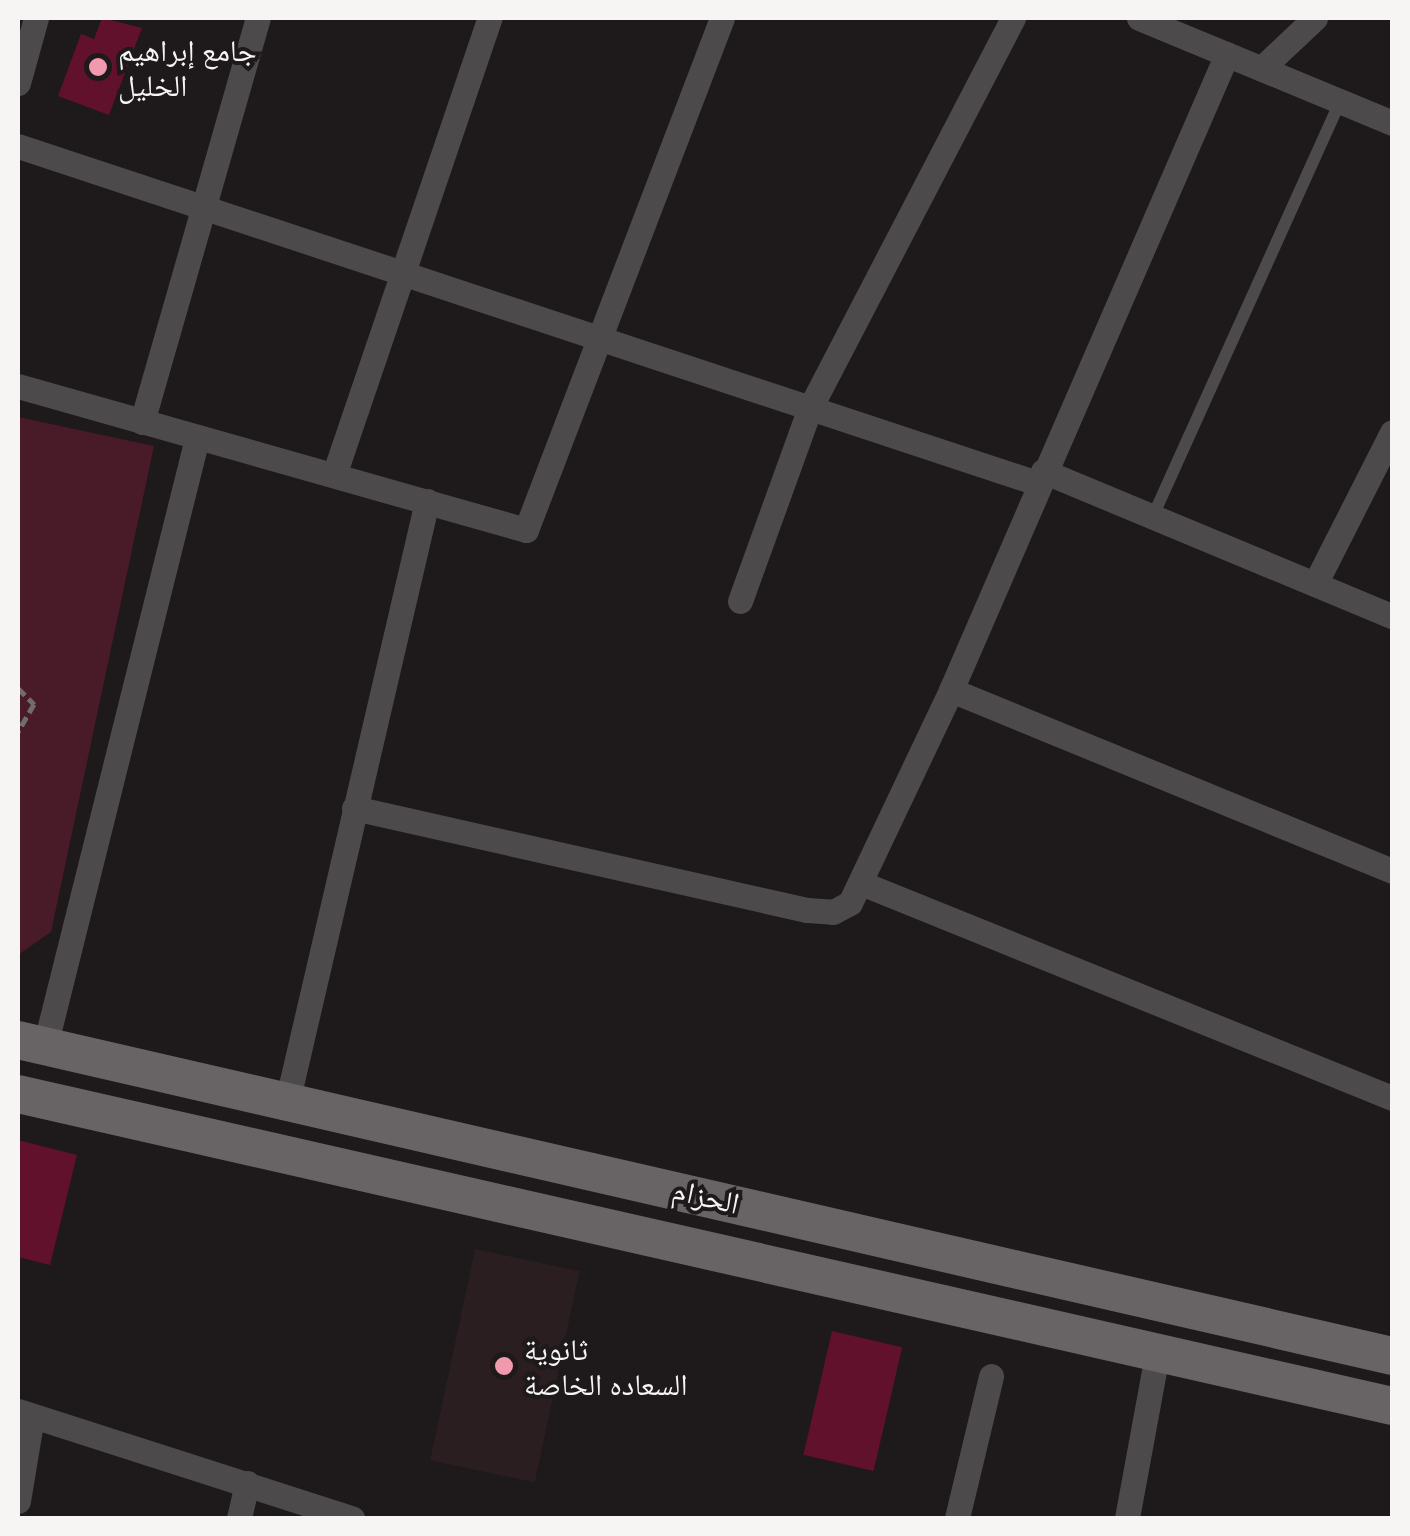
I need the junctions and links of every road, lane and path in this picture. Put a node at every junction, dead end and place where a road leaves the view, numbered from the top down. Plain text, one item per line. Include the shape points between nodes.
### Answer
1 (36, 18) edge
2 (258, 18) edge
3 (490, 18) edge
4 (722, 18) edge
5 (1014, 18) edge
6 (1139, 18) edge
7 (1314, 18) edge
8 (1226, 54) junction
9 (1262, 68) junction
10 (18, 83) edge
11 (1340, 101) junction
12 (1392, 123) edge
13 (18, 146) edge
14 (201, 206) junction
15 (402, 273) junction
16 (598, 338) junction
17 (18, 386) edge
18 (810, 408) junction
19 (142, 422) junction
20 (1392, 432) edge
21 (197, 438) junction
22 (334, 475) junction
23 (1040, 477) junction
24 (427, 501) junction
25 (1153, 516) junction
26 (1315, 584) junction
27 (740, 601) dead end
28 (1392, 616) edge
29 (18, 688) edge
30 (951, 690) junction
31 (18, 732) edge
32 (354, 808) junction
33 (1392, 871) edge
34 (861, 883) junction
35 (31, 1043) edge
36 (18, 1094) edge
37 (288, 1098) junction
38 (1392, 1098) edge
39 (1157, 1354) junction
40 (1392, 1356) edge
41 (992, 1376) dead end
42 (1392, 1406) edge
43 (25, 1413) edge
44 (247, 1483) junction
45 (18, 1501) edge
46 (239, 1518) edge
47 (352, 1518) edge
48 (957, 1518) edge
49 (1127, 1518) edge

1 - 10 street
2 - 14 street
3 - 15 street
4 - 16 street
5 - 18 street
6 - 8 street
7 - 9 street
8 - 9 street
8 - 23 street
9 - 11 street
11 - 12 street
11 - 25 lane
13 - 14 street
14 - 15 street
14 - 19 street
15 - 16 street
15 - 22 street
16 - 18 street
16 - 24 street via 526,530
17 - 19 street
18 - 23 street
18 - 27 street
19 - 21 street
20 - 26 street
21 - 22 street
21 - 35 street
22 - 24 street
23 - 25 street
23 - 30 street
24 - 32 street
25 - 26 street
26 - 28 street
29 - 31 path via 34,704
30 - 33 street
30 - 34 street
32 - 34 street via 807,910 832,912 850,903
32 - 37 street
34 - 38 street
35 - 37 main road, الحزام
36 - 39 main road, الحزام
37 - 40 main road, الحزام
39 - 42 main road, الحزام
39 - 49 street
41 - 48 street
43 - 44 street
43 - 45 street
44 - 46 street
44 - 47 street

